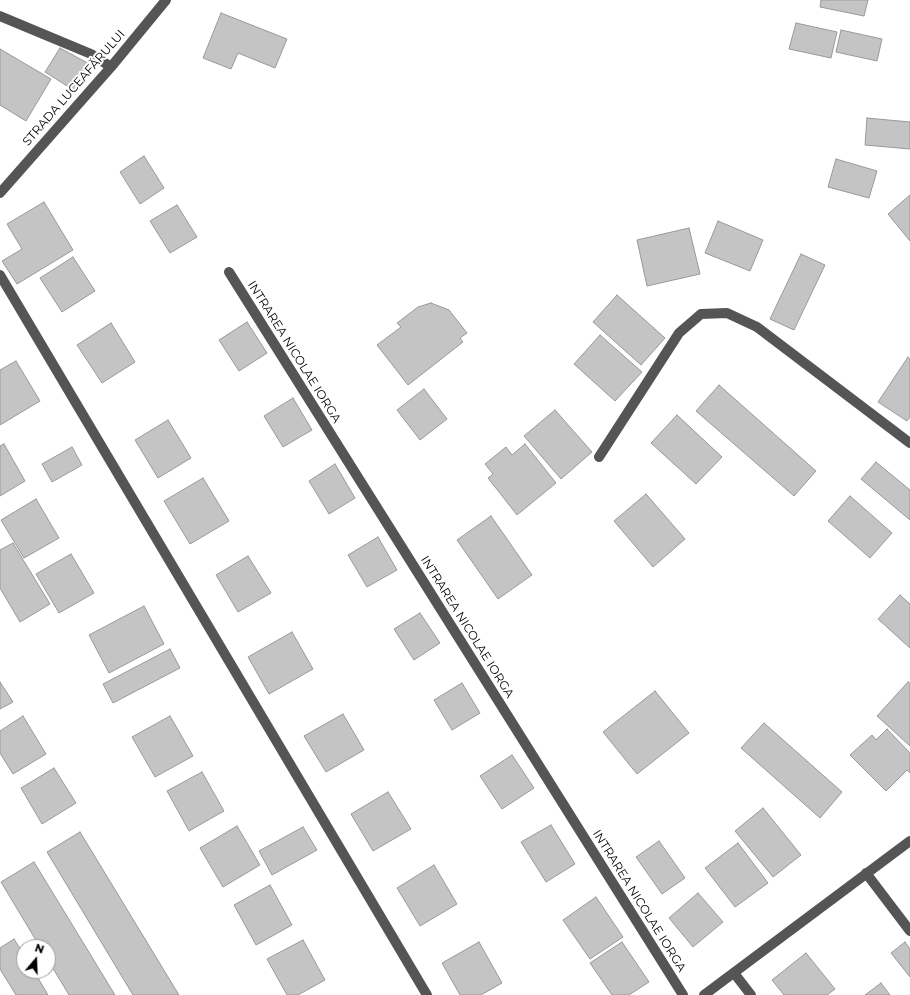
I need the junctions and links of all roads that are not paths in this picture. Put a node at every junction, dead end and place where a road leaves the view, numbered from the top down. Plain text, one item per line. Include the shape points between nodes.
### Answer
1 (166, 0) edge
2 (0, 16) edge
3 (111, 67) junction
4 (0, 193) edge
5 (229, 272) dead end
6 (0, 275) edge
7 (910, 443) edge
8 (599, 457) dead end
9 (910, 841) edge
10 (866, 873) junction
11 (910, 931) edge
12 (734, 973) junction
13 (427, 995) edge
14 (683, 995) edge
15 (704, 995) edge
16 (751, 995) edge

1 - 3 street, STRADA LUCEAFĂRULUI
2 - 3 street via 85,51
3 - 4 street, STRADA LUCEAFĂRULUI
5 - 14 street, INTRAREA NICOLAE IORGA
6 - 13 street
7 - 8 street via 757,327 727,313 701,314 679,333
9 - 10 street
10 - 11 street
10 - 12 street
12 - 15 street
12 - 16 street

